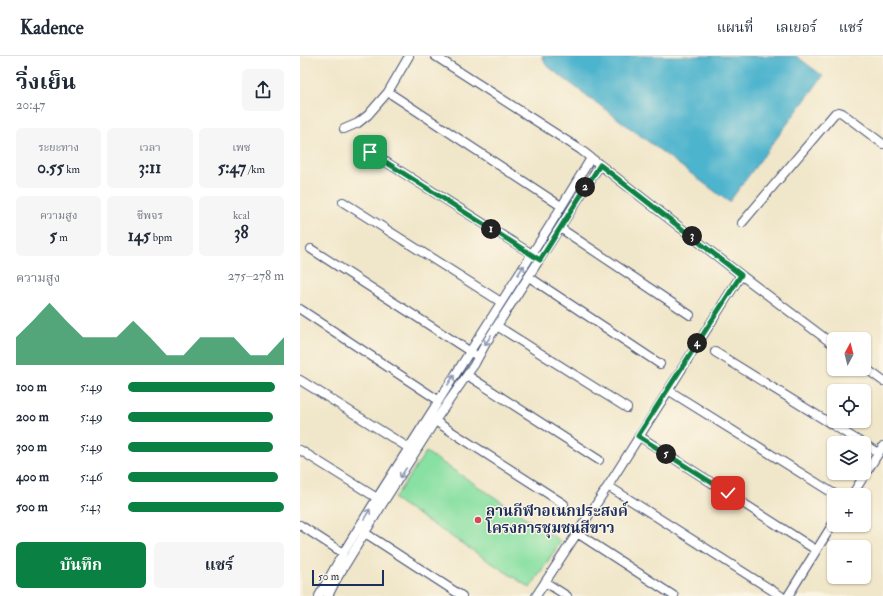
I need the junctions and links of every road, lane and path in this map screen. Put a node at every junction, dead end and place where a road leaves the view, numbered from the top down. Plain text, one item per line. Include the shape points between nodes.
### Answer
1 (408, 56) edge
2 (435, 56) edge
3 (388, 92) junction
4 (344, 129) dead end
5 (883, 144) edge
6 (370, 152) dead end
7 (591, 158) junction
8 (600, 165) junction
9 (343, 202) dead end
10 (561, 206) junction
11 (742, 223) dead end
12 (560, 228) junction
13 (311, 249) dead end
14 (531, 254) junction
15 (540, 260) junction
16 (741, 275) junction
17 (529, 277) junction
18 (501, 302) junction
19 (300, 309) edge
20 (690, 315) dead end
21 (497, 326) junction
22 (827, 340) edge
23 (470, 351) junction
24 (715, 352) dead end
25 (479, 357) junction
26 (660, 364) dead end
27 (871, 373) edge
28 (467, 375) junction
29 (300, 380) edge
30 (883, 382) edge
31 (668, 390) junction
32 (438, 400) junction
33 (627, 408) dead end
34 (435, 421) junction
35 (638, 436) junction
36 (850, 436) edge
37 (883, 446) edge
38 (408, 447) junction
39 (871, 449) edge
40 (300, 450) edge
41 (416, 452) junction
42 (878, 453) junction
43 (599, 460) dead end
44 (608, 486) junction
45 (856, 488) edge
46 (827, 489) edge
47 (377, 498) junction
48 (564, 504) dead end
49 (300, 525) edge
50 (361, 531) junction
51 (828, 532) edge
52 (577, 533) junction
53 (816, 550) junction
54 (343, 553) junction
55 (545, 582) junction
56 (331, 595) edge
57 (319, 596) edge
58 (462, 596) edge
59 (536, 596) edge
60 (567, 596) edge
61 (674, 596) edge
62 (781, 596) edge
63 (788, 596) edge

1 - 3 street
2 - 7 street
3 - 4 street via 368,115
3 - 10 street
5 - 11 street via 842,113 835,113
6 - 14 street
7 - 8 street
7 - 10 street
8 - 12 street
8 - 16 street
9 - 18 street
10 - 14 street
12 - 15 street
12 - 20 street
13 - 23 street
14 - 15 street
18 -> 14 street
15 - 17 street
16 - 22 street
16 - 31 street
17 - 21 street
17 - 26 street
18 - 23 street
19 - 32 street
21 -> 25 street
21 - 33 street
23 - 25 street
32 -> 23 street
24 - 36 street
25 - 28 street
27 - 30 street
28 - 34 street
28 - 43 street
29 - 38 street
31 - 35 street
31 - 46 street
32 - 38 street
34 - 41 street
34 - 48 street
35 - 44 street
35 - 53 street
37 - 42 street
38 - 41 street
38 - 47 street
39 - 42 street
40 - 47 street
41 -> 50 street
42 - 45 street
44 - 52 street
44 - 62 street
50 -> 47 street
49 - 54 street
50 - 54 street
50 - 56 street
50 - 58 street
51 - 53 street
52 - 55 street
52 - 61 street
53 - 63 street
54 - 57 street
55 - 59 street
55 - 60 street

